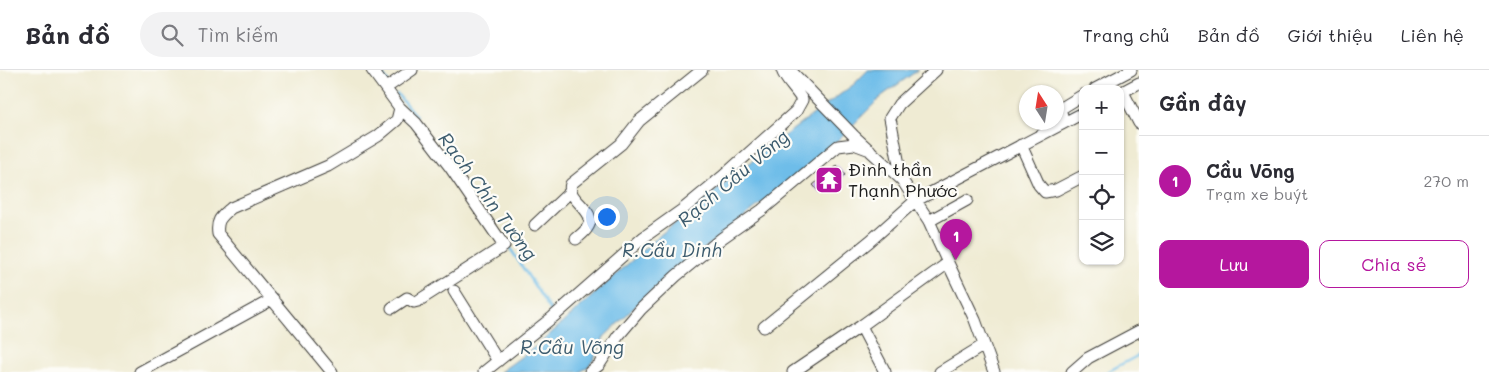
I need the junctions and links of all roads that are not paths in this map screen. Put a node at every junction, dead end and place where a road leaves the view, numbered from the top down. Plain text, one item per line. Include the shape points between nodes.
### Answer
1 (372, 70) edge
2 (412, 70) edge
3 (702, 70) edge
4 (782, 70) edge
5 (790, 70) edge
6 (936, 70) edge
7 (1132, 77) edge
8 (1107, 85) edge
9 (389, 86) junction
10 (1124, 89) edge
11 (1124, 96) edge
12 (1079, 97) edge
13 (1064, 107) edge
14 (400, 108) junction
15 (1079, 115) edge
16 (1064, 122) edge
17 (1139, 123) edge
18 (1049, 130) edge
19 (1021, 145) junction
20 (870, 150) junction
21 (1079, 178) edge
22 (902, 180) junction
23 (570, 192) junction
24 (967, 200) dead end
25 (916, 202) junction
26 (929, 222) junction
27 (534, 225) dead end
28 (576, 239) dead end
29 (948, 263) junction
30 (454, 291) dead end
31 (273, 299) junction
32 (392, 308) dead end
33 (861, 326) junction
34 (764, 327) dead end
35 (1139, 332) edge
36 (984, 345) junction
37 (498, 361) junction
38 (592, 370) edge
39 (140, 372) edge
40 (332, 372) edge
41 (484, 372) edge
42 (793, 372) edge
43 (885, 372) edge
44 (940, 372) edge
45 (994, 372) edge
46 (1072, 372) edge

1 - 9 street
2 - 9 street
3 - 23 street via 639,121 622,144 571,184
4 - 37 street via 802,100 796,112
5 - 20 street
6 - 22 street via 913,90 890,118
7 - 8 street
7 - 10 street
9 - 14 street
11 - 17 street
12 - 13 street
14 - 31 street via 397,120 378,136 328,166 231,208 221,217 217,224 218,234
14 - 32 street via 416,123 450,167 504,246 418,301 407,298
15 - 16 street
18 - 19 street
19 - 21 street via 1044,192 1056,190
19 - 25 street
20 - 22 street
20 - 38 street via 854,144 838,146 676,276 641,309
22 - 25 street
23 - 27 street
23 - 28 street via 590,218 588,227
24 - 26 street
25 - 26 street
25 - 34 street
26 - 29 street
29 - 33 street
29 - 36 street
30 - 37 street
31 - 39 street
31 - 40 street
33 - 42 street
33 - 43 street
35 - 46 street via 1088,358
36 - 44 street
36 - 45 street
37 - 41 street

